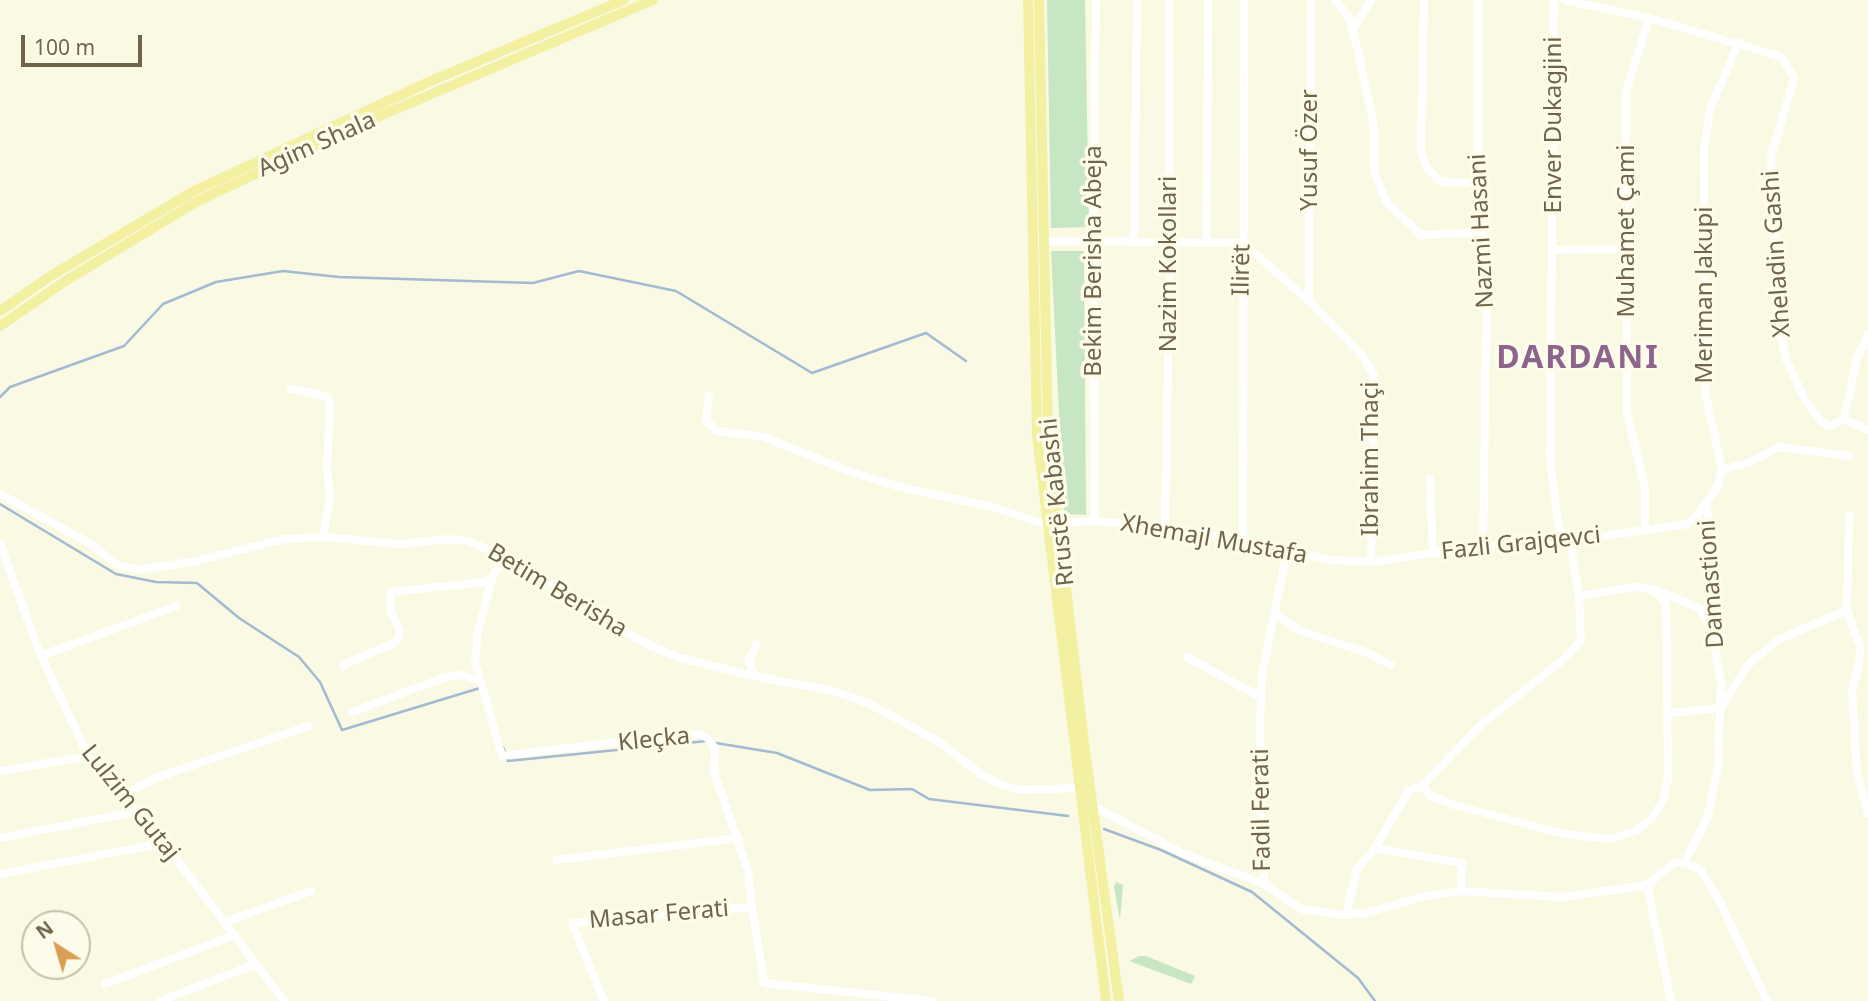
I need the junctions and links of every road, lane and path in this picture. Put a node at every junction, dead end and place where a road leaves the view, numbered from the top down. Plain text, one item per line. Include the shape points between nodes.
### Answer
1 (624, 0) edge
2 (653, 0) edge
3 (1028, 0) edge
4 (1039, 0) edge
5 (1096, 0) edge
6 (1137, 0) edge
7 (1170, 0) edge
8 (1208, 0) edge
9 (1244, 0) edge
10 (1311, 0) edge
11 (1335, 0) edge
12 (1371, 0) edge
13 (1424, 0) edge
14 (1478, 0) edge
15 (1554, 0) edge
16 (1564, 0) edge
17 (1648, 18) junction
18 (1352, 30) junction
19 (1739, 42) junction
20 (1478, 183) junction
21 (1484, 232) junction
22 (1045, 240) junction
23 (1033, 241) junction
24 (1093, 241) junction
25 (1133, 242) junction
26 (1170, 243) junction
27 (1207, 243) junction
28 (1243, 243) junction
29 (1627, 249) junction
30 (1554, 250) junction
31 (1309, 301) junction
32 (0, 311) edge
33 (0, 326) edge
34 (1868, 335) edge
35 (291, 389) dead end
36 (709, 395) dead end
37 (1844, 419) junction
38 (1868, 430) edge
39 (1849, 456) dead end
40 (1722, 470) junction
41 (1430, 480) dead end
42 (0, 494) edge
43 (1707, 503) junction
44 (1849, 514) dead end
45 (1095, 521) junction
46 (1058, 523) junction
47 (1046, 525) junction
48 (1165, 528) junction
49 (1645, 530) junction
50 (323, 537) junction
51 (1243, 540) junction
52 (1565, 541) junction
53 (0, 543) edge
54 (1483, 546) junction
55 (1287, 551) junction
56 (1433, 553) junction
57 (503, 558) junction
58 (1371, 562) junction
59 (493, 576) junction
60 (1648, 588) junction
61 (1579, 596) junction
62 (176, 606) dead end
63 (1847, 610) junction
64 (1275, 613) junction
65 (1711, 629) junction
66 (756, 645) dead end
67 (41, 656) junction
68 (1187, 657) dead end
69 (1868, 658) edge
70 (1859, 664) junction
71 (343, 665) dead end
72 (1391, 665) dead end
73 (754, 676) junction
74 (479, 680) junction
75 (1262, 698) junction
76 (1720, 708) junction
77 (352, 712) dead end
78 (1669, 713) junction
79 (308, 726) dead end
80 (88, 756) junction
81 (0, 771) edge
82 (1422, 786) junction
83 (1079, 788) junction
84 (121, 796) junction
85 (1095, 807) junction
86 (134, 812) junction
87 (1868, 813) edge
88 (0, 838) edge
89 (739, 838) junction
90 (163, 843) junction
91 (1376, 848) junction
92 (556, 860) dead end
93 (1684, 863) junction
94 (0, 874) edge
95 (1264, 884) junction
96 (1647, 885) junction
97 (311, 891) dead end
98 (1461, 891) junction
99 (752, 907) junction
100 (1346, 915) junction
101 (225, 922) junction
102 (235, 935) junction
103 (256, 964) junction
104 (105, 984) dead end
105 (160, 1001) edge
106 (284, 1001) edge
107 (604, 1001) edge
108 (932, 1001) edge
109 (1106, 1001) edge
110 (1119, 1001) edge
111 (1671, 1001) edge
112 (1767, 1001) edge

1 - 32 main road, Agim Shala via 433,79 217,180 52,275
2 - 33 main road, Agim Shala via 361,124 196,202
3 - 23 main road, Rrustë Kabashi
4 - 22 main road, Rrustë Kabashi
5 - 24 street, Bekim Berisha Abeja
6 - 25 street
7 - 26 street, Nazim Kokollari
8 - 27 street
9 - 28 street, Ilirët
10 - 31 street, Yusuf Özer
11 - 18 street via 1349,17
12 - 18 street
13 - 20 street via 1421,152 1427,168 1441,182
14 - 20 street, Nazmi Hasani
15 - 30 street, Enver Dukagjini
16 - 17 street
17 - 19 street
17 - 29 street, Muhamet Çami via 1626,91
18 - 21 street via 1374,126 1374,172 1387,203 1420,235
19 - 37 street, Xheladin Gashi via 1782,57 1794,78 1771,157 1779,324 1786,359 1804,398 1821,422 1830,426
19 - 40 street, Meriman Jakupi via 1710,109 1704,149 1705,392
20 - 21 street, Nazmi Hasani
21 - 54 street, Nazmi Hasani
22 - 23 street
22 - 24 street
22 - 46 main road, Rrustë Kabashi via 1048,433
23 - 47 main road, Rrustë Kabashi via 1037,435
24 - 25 street
24 - 45 street, Bekim Berisha Abeja
25 - 26 street
26 - 27 street
26 - 48 street, Nazim Kokollari
27 - 28 street
28 - 31 street, Ibrahim Thaçi
28 - 51 street, Ilirët
29 - 30 street, Enver Dukagjini
29 - 49 street, Muhamet Çami via 1627,413 1646,488
30 - 52 street, Enver Dukagjini via 1550,461
31 - 58 street, Ibrahim Thaçi via 1363,356 1374,376
34 - 37 street via 1857,358
35 - 50 street via 325,396 330,402 330,498
36 - 47 street via 706,421 717,430 764,437 851,472
37 - 38 street
39 - 40 street via 1779,447
40 - 43 street
41 - 56 street
42 - 50 street, Betim Berisha via 91,544 116,564 139,570 284,540
43 - 49 street, Fazli Grajqevci via 1688,524
43 - 65 street, Damastioni via 1714,595
44 - 63 street
45 - 46 street, Xhemajl Mustafa
45 - 48 street, Xhemajl Mustafa
46 - 85 main road, Rrustë Kabashi
47 - 83 main road, Rrustë Kabashi
48 - 51 street, Xhemajl Mustafa
49 - 52 street, Fazli Grajqevci
50 - 57 street, Betim Berisha via 400,544 460,540
51 - 55 street, Xhemajl Mustafa
52 - 54 street, Fazli Grajqevci
52 - 61 street
53 - 67 street, Lulzim Gutaj
54 - 56 street, Fazli Grajqevci
55 - 58 street, Xhemajl Mustafa via 1330,561
55 - 64 street, Fadil Ferati
56 - 58 street, Fazli Grajqevci
57 - 59 street
57 - 73 street, Betim Berisha via 651,646 680,659
59 - 71 street via 486,582 391,592 391,612 399,637
59 - 74 street via 478,631 475,661
60 - 61 street
60 - 65 street via 1699,608
60 - 78 street via 1666,605
61 - 82 street via 1581,641 1480,725
62 - 67 street
63 - 70 street via 1860,647
63 - 76 street via 1778,640 1749,664
64 - 72 street via 1300,631
64 - 75 street, Fadil Ferati via 1265,651
65 - 76 street, Damastioni via 1721,682
66 - 73 street via 749,660
67 - 80 street, Lulzim Gutaj
68 - 75 street
69 - 70 street
70 - 87 street via 1852,701 1857,774
73 - 83 street, Betim Berisha via 833,691 870,705 940,741 1002,785 1021,790
74 - 77 street via 446,677
74 - 89 street, Kleçka via 502,756 507,758 699,734 715,748 714,772
75 - 95 street, Fadil Ferati
76 - 78 street
76 - 93 street, Damastioni via 1718,767 1707,819
78 - 82 street via 1663,801 1652,818 1623,835 1584,837 1521,824 1440,800
79 - 84 street via 156,778
80 - 81 street
80 - 84 street, Lulzim Gutaj
82 - 91 street via 1409,790
83 - 109 main road, Rrustë Kabashi
84 - 86 street, Lulzim Gutaj
85 - 95 street via 1182,853
85 - 110 main road, Rrustë Kabashi
86 - 88 street
86 - 90 street, Lulzim Gutaj
89 - 92 street
89 - 99 street, Kleçka
90 - 94 street
90 - 101 street, Lulzim Gutaj
91 - 98 street via 1462,863
91 - 100 street via 1357,869
93 - 96 street via 1675,862
93 - 112 street via 1700,869 1718,898
95 - 100 street, Fadil Ferati via 1301,909
96 - 98 street, Fadil Ferati via 1562,897
96 - 111 street
97 - 101 street
98 - 100 street, Fadil Ferati
99 - 107 street, Masar Ferati via 572,923
99 - 108 street, Masar Ferati via 765,983
101 - 102 street, Lulzim Gutaj
102 - 103 street, Lulzim Gutaj
102 - 104 street
103 - 105 street
103 - 106 street, Lulzim Gutaj

